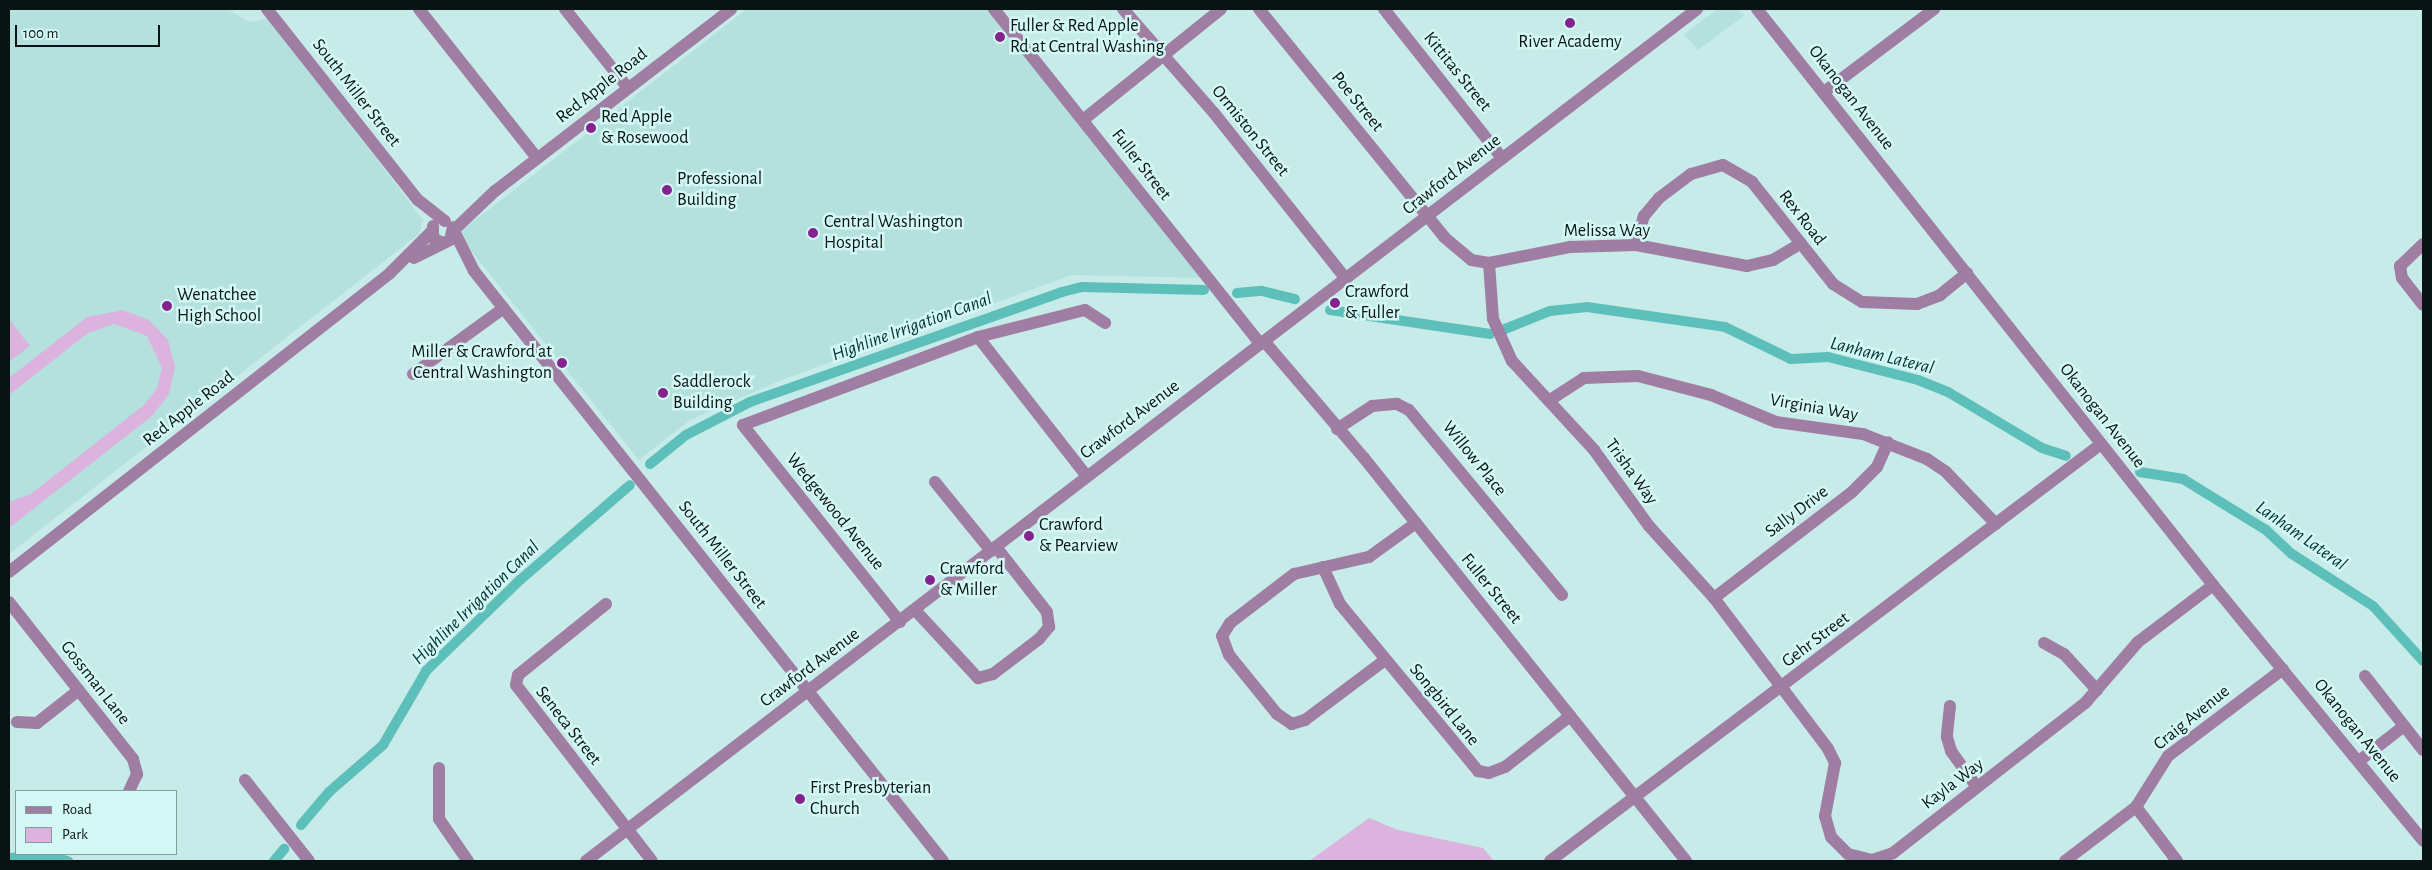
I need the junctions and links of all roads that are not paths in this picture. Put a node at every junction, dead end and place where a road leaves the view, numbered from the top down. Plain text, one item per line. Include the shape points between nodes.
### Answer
1 (267, 9) edge
2 (419, 9) edge
3 (565, 9) edge
4 (730, 9) edge
5 (994, 9) edge
6 (1123, 9) edge
7 (1221, 9) edge
8 (1259, 9) edge
9 (1384, 9) edge
10 (1696, 9) edge
11 (1758, 9) edge
12 (1934, 9) edge
13 (714, 14) edge
14 (1166, 56) junction
15 (628, 88) junction
16 (1824, 92) junction
17 (1083, 120) junction
18 (537, 158) junction
19 (1502, 158) junction
20 (418, 200) junction
21 (1428, 216) junction
22 (450, 226) junction
23 (432, 231) junction
24 (443, 243) junction
25 (1800, 244) junction
26 (2423, 244) edge
27 (1636, 245) junction
28 (1489, 263) junction
29 (474, 272) junction
30 (390, 273) junction
31 (1968, 273) junction
32 (1346, 279) junction
33 (2423, 305) edge
34 (504, 308) junction
35 (1105, 323) dead end
36 (978, 337) junction
37 (1262, 342) junction
38 (413, 374) dead end
39 (1550, 400) junction
40 (1337, 429) junction
41 (1888, 442) junction
42 (2101, 444) junction
43 (1086, 475) junction
44 (936, 482) dead end
45 (1416, 523) junction
46 (1996, 524) junction
47 (993, 549) junction
48 (1324, 567) junction
49 (9, 572) edge
50 (2213, 585) junction
51 (1562, 595) dead end
52 (1714, 598) junction
53 (9, 602) edge
54 (606, 604) dead end
55 (915, 610) junction
56 (900, 622) junction
57 (2044, 643) dead end
58 (1385, 660) junction
59 (2283, 669) junction
60 (2365, 676) dead end
61 (1782, 688) junction
62 (79, 690) junction
63 (2097, 690) junction
64 (807, 691) junction
65 (1950, 706) dead end
66 (1570, 716) junction
67 (17, 722) dead end
68 (2404, 726) junction
69 (2423, 750) edge
70 (2359, 761) junction
71 (439, 768) dead end
72 (245, 780) dead end
73 (1977, 788) junction
74 (129, 790) edge
75 (1636, 799) junction
76 (2136, 807) junction
77 (627, 830) junction
78 (2423, 841) edge
79 (309, 861) edge
80 (468, 861) edge
81 (586, 861) edge
82 (652, 861) edge
83 (943, 861) edge
84 (1550, 861) edge
85 (1686, 861) edge
86 (2065, 861) edge
87 (2177, 861) edge

1 - 20 street, South Miller Street
2 - 18 street
3 - 15 street
4 - 13 street, Red Apple Road
5 - 17 street, Fuller Street
6 - 14 street, Ormiston Street
7 - 14 street
8 - 21 street, Poe Street
9 - 19 street, Kittitas Street
10 - 19 street, Crawford Avenue
11 - 16 street, Okanogan Avenue
12 - 16 street
13 - 15 street, Red Apple Road
14 - 17 street
14 - 32 street, Ormiston Street
15 - 18 street, Red Apple Road
16 - 31 street, Okanogan Avenue
17 - 37 street, Fuller Street
18 - 22 street, Red Apple Road
19 - 21 street, Crawford Avenue
20 - 22 street, South Miller Street
20 - 23 street, South Miller Street
21 - 28 street, Melissa Way via 1459,253
21 - 32 street, Crawford Avenue
22 - 23 street, Red Apple Road via 436,222
22 - 24 street, Red Apple Road
22 - 29 street, South Miller Street
23 - 24 street, South Miller Street
23 - 30 street, Red Apple Road
24 - 29 street, South Miller Street
24 - 30 street, Red Apple Road
25 - 27 street, Melissa Way via 1773,260 1747,266
25 - 27 street, Rex Road via 1744,174 1714,165 1690,174 1659,198 1644,216
25 - 31 street, Rex Road via 1833,284 1862,302 1917,304 1940,295
26 - 33 street via 2400,266 2402,278
27 - 28 street, Melissa Way via 1570,247
28 - 39 street, Trisha Way via 1493,319 1504,349 1523,375
29 - 34 street, South Miller Street
30 - 49 street, Red Apple Road
31 - 42 street, Okanogan Avenue
32 - 37 street, Crawford Avenue
34 - 38 street
34 - 64 street, South Miller Street
35 - 36 street via 1085,310
36 - 43 street
36 - 56 street, Wedgewood Avenue via 743,425
37 - 40 street, Fuller Street
37 - 43 street, Crawford Avenue
39 - 41 street, Virginia Way via 1584,378 1638,376 1711,395 1776,422 1836,428
39 - 52 street, Trisha Way via 1614,475 1649,526
40 - 45 street, Fuller Street
40 - 51 street, Willow Place via 1372,406 1390,404 1410,410
41 - 46 street, Virginia Way via 1927,459 1962,483
41 - 52 street, Sally Drive via 1877,467 1852,492
42 - 46 street, Gehr Street
42 - 50 street, Okanogan Avenue
43 - 47 street, Crawford Avenue
44 - 47 street
45 - 48 street via 1369,558
45 - 66 street, Fuller Street
46 - 61 street, Gehr Street
47 - 55 street, Crawford Avenue
47 - 55 street via 1047,612 1049,627 1039,639 993,674 978,678
48 - 58 street, Songbird Lane via 1334,596
48 - 58 street via 1294,574 1230,623 1224,631 1223,646 1277,714 1292,724 1305,720
50 - 59 street, Okanogan Avenue
50 - 63 street, Kayla Way via 2138,642
52 - 61 street, Trisha Way
53 - 62 street, Gossman Lane
54 - 77 street, Seneca Street via 518,675 516,685
55 - 56 street, Crawford Avenue
56 - 64 street, Crawford Avenue
57 - 63 street via 2064,654
58 - 66 street, Songbird Lane via 1472,767 1484,773 1505,767
59 - 70 street, Okanogan Avenue
59 - 76 street, Craig Avenue via 2168,756
60 - 68 street
61 - 73 street, Kayla Way via 1835,763 1825,816 1831,837 1848,854 1872,860 1893,853
61 - 75 street, Gehr Street
62 - 67 street via 37,724
62 - 74 street, Gossman Lane via 133,759 137,774
63 - 73 street, Kayla Way
64 - 77 street, Crawford Avenue
64 - 83 street, South Miller Street
65 - 73 street via 1947,737 1950,751
66 - 75 street, Fuller Street
68 - 69 street
68 - 70 street
70 - 78 street, Okanogan Avenue
71 - 80 street via 439,819
72 - 79 street
75 - 84 street, Gehr Street
75 - 85 street, Fuller Street
76 - 86 street, Craig Avenue
76 - 87 street
77 - 81 street, Crawford Avenue
77 - 82 street, Seneca Street

